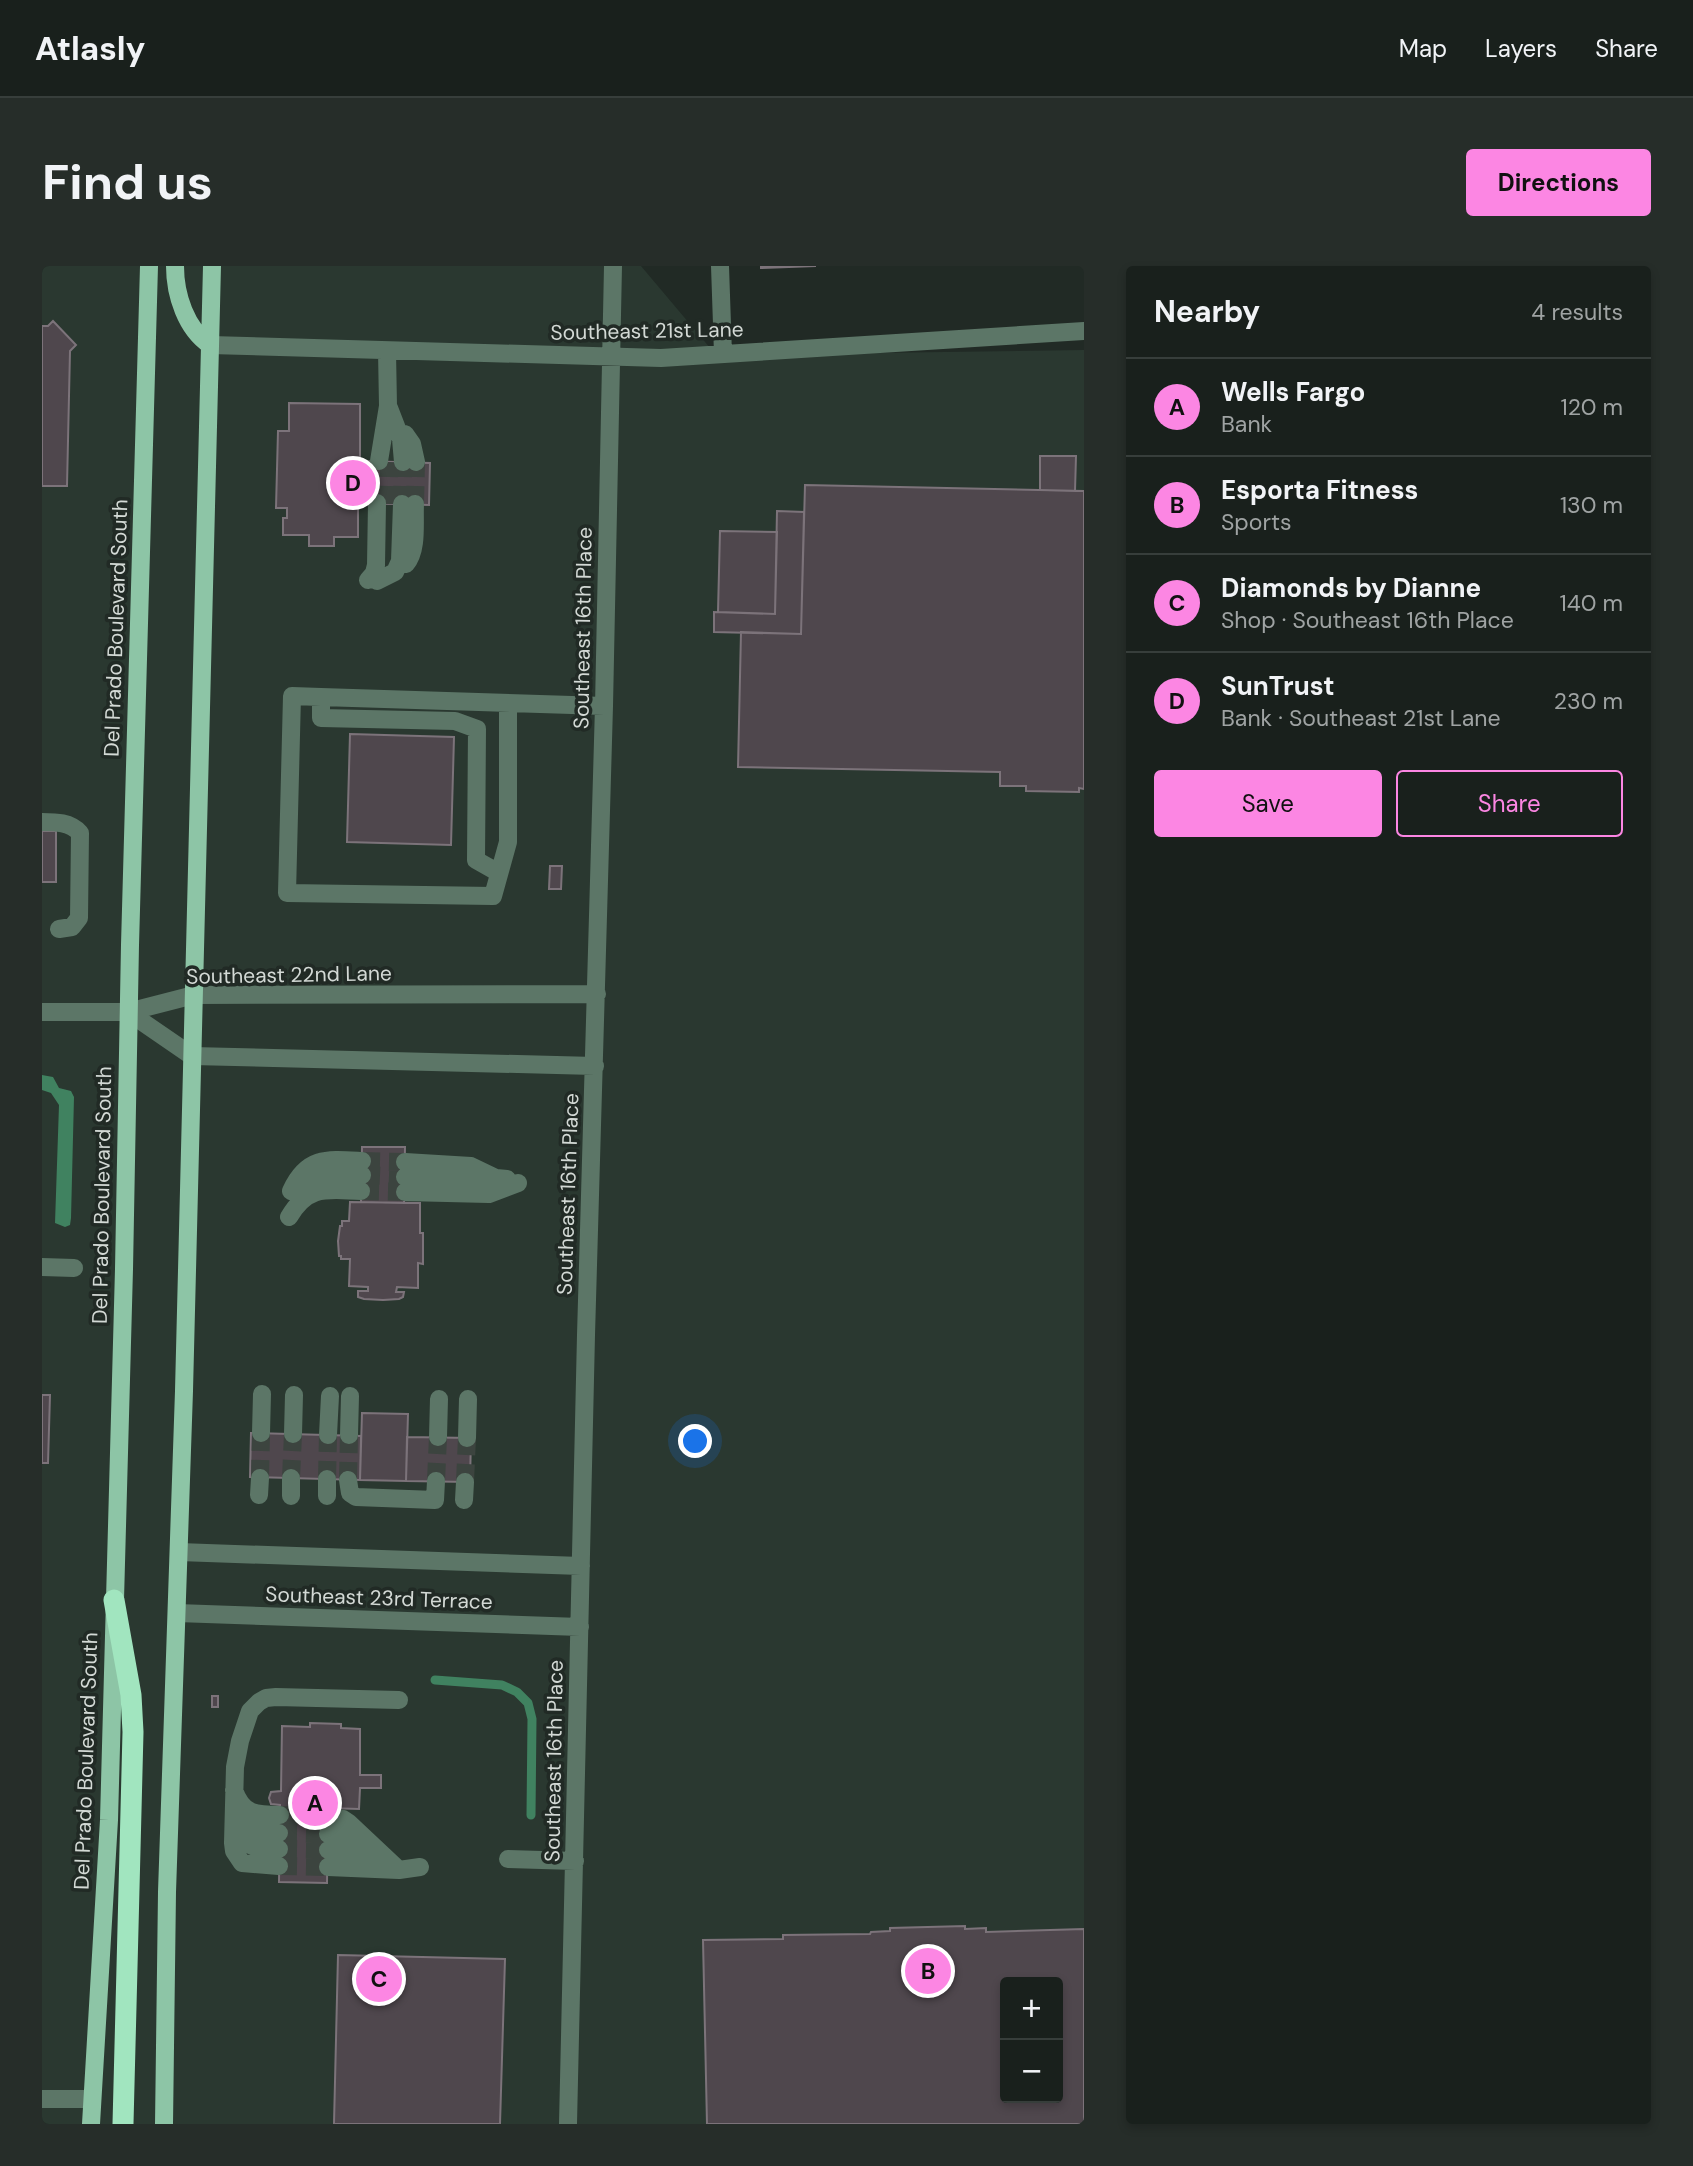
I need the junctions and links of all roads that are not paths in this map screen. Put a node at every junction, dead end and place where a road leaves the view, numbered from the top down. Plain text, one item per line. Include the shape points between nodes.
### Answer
1 (149, 266) edge
2 (175, 266) edge
3 (212, 266) edge
4 (612, 266) edge
5 (720, 266) edge
6 (1084, 331) edge
7 (210, 345) junction
8 (387, 351) junction
9 (723, 354) junction
10 (611, 357) junction
11 (390, 414) junction
12 (373, 578) joint
13 (321, 697) junction
14 (508, 703) junction
15 (604, 706) junction
16 (42, 822) edge
17 (499, 873) junction
18 (59, 929) dead end
19 (597, 993) junction
20 (194, 995) junction
21 (42, 1012) edge
22 (128, 1012) junction
23 (192, 1056) junction
24 (595, 1066) junction
25 (362, 1175) tunnel mouth
26 (405, 1177) joint
27 (290, 1204) dead end
28 (42, 1267) edge
29 (74, 1268) dead end
30 (262, 1394) dead end
31 (294, 1395) dead end
32 (330, 1396) dead end
33 (350, 1396) dead end
34 (439, 1399) dead end
35 (468, 1399) dead end
36 (261, 1433) tunnel mouth
37 (293, 1434) tunnel mouth
38 (328, 1435) tunnel mouth
39 (349, 1435) tunnel mouth
40 (438, 1437) tunnel mouth
41 (467, 1438) tunnel mouth
42 (348, 1480) dead end
43 (435, 1491) dead end
44 (179, 1552) junction
45 (581, 1566) junction
46 (114, 1600) junction
47 (177, 1613) junction
48 (580, 1628) junction
49 (399, 1700) dead end
50 (234, 1807) junction
51 (508, 1859) dead end
52 (575, 1861) junction
53 (420, 1867) dead end
54 (390, 1870) junction
55 (42, 2099) edge
56 (92, 2099) junction
57 (92, 2124) edge
58 (123, 2124) edge
59 (164, 2124) edge
60 (568, 2124) edge

1 - 22 main road, Del Prado Boulevard South
2 - 7 main road via 190,325
3 - 7 main road
4 - 10 street, Southeast 16th Place
5 - 9 street
6 - 9 street, Southeast 21st Lane
7 - 8 street, Southeast 21st Lane
7 - 20 main road
8 - 10 street, Southeast 21st Lane
8 - 11 street
9 - 10 street, Southeast 21st Lane
10 - 15 street, Southeast 16th Place
11 - 11 street via 379,450 397,462 412,444
12 - 12 street via 395,572 401,554 396,504 384,557
13 - 14 street
13 - 17 street via 321,718 455,721 477,729 476,860
13 - 17 street via 292,696 287,893 493,896
14 - 15 street
14 - 17 street via 508,842
15 - 19 street, Southeast 16th Place
16 - 18 street via 64,824 80,833 79,918 72,927
19 - 20 street, Southeast 22nd Lane
19 - 24 street, Southeast 16th Place
20 - 22 street, Southeast 22nd Lane
20 - 23 main road
21 - 22 street, Southeast 22nd Lane
22 - 23 street
22 - 46 main road, Del Prado Boulevard South
23 - 24 street
23 - 44 main road
24 - 45 street, Southeast 16th Place
25 - 27 street via 313,1178 300,1187
26 - 26 street via 489,1194 507,1180 471,1166
28 - 29 street
30 - 36 street
31 - 37 street
32 - 38 street
33 - 39 street
34 - 40 street
35 - 41 street
42 - 43 street via 350,1493 356,1497
44 - 45 street, Southeast 23rd Terrace
44 - 47 main road
45 - 48 street, Southeast 16th Place
46 - 56 main road, Del Prado Boulevard South via 109,1820
46 - 58 highway via 133,1732
47 - 48 street, Southeast 23rd Terrace
47 - 59 main road
48 - 52 street, Southeast 16th Place
49 - 50 street via 276,1697 259,1702 243,1728 235,1767
50 - 50 street via 238,1835 249,1846 279,1841 252,1812 239,1803
51 - 52 street
52 - 60 street, Southeast 16th Place
53 - 54 street
54 - 54 street via 328,1842 343,1819 371,1846
55 - 56 street
56 - 57 main road, Del Prado Boulevard South

